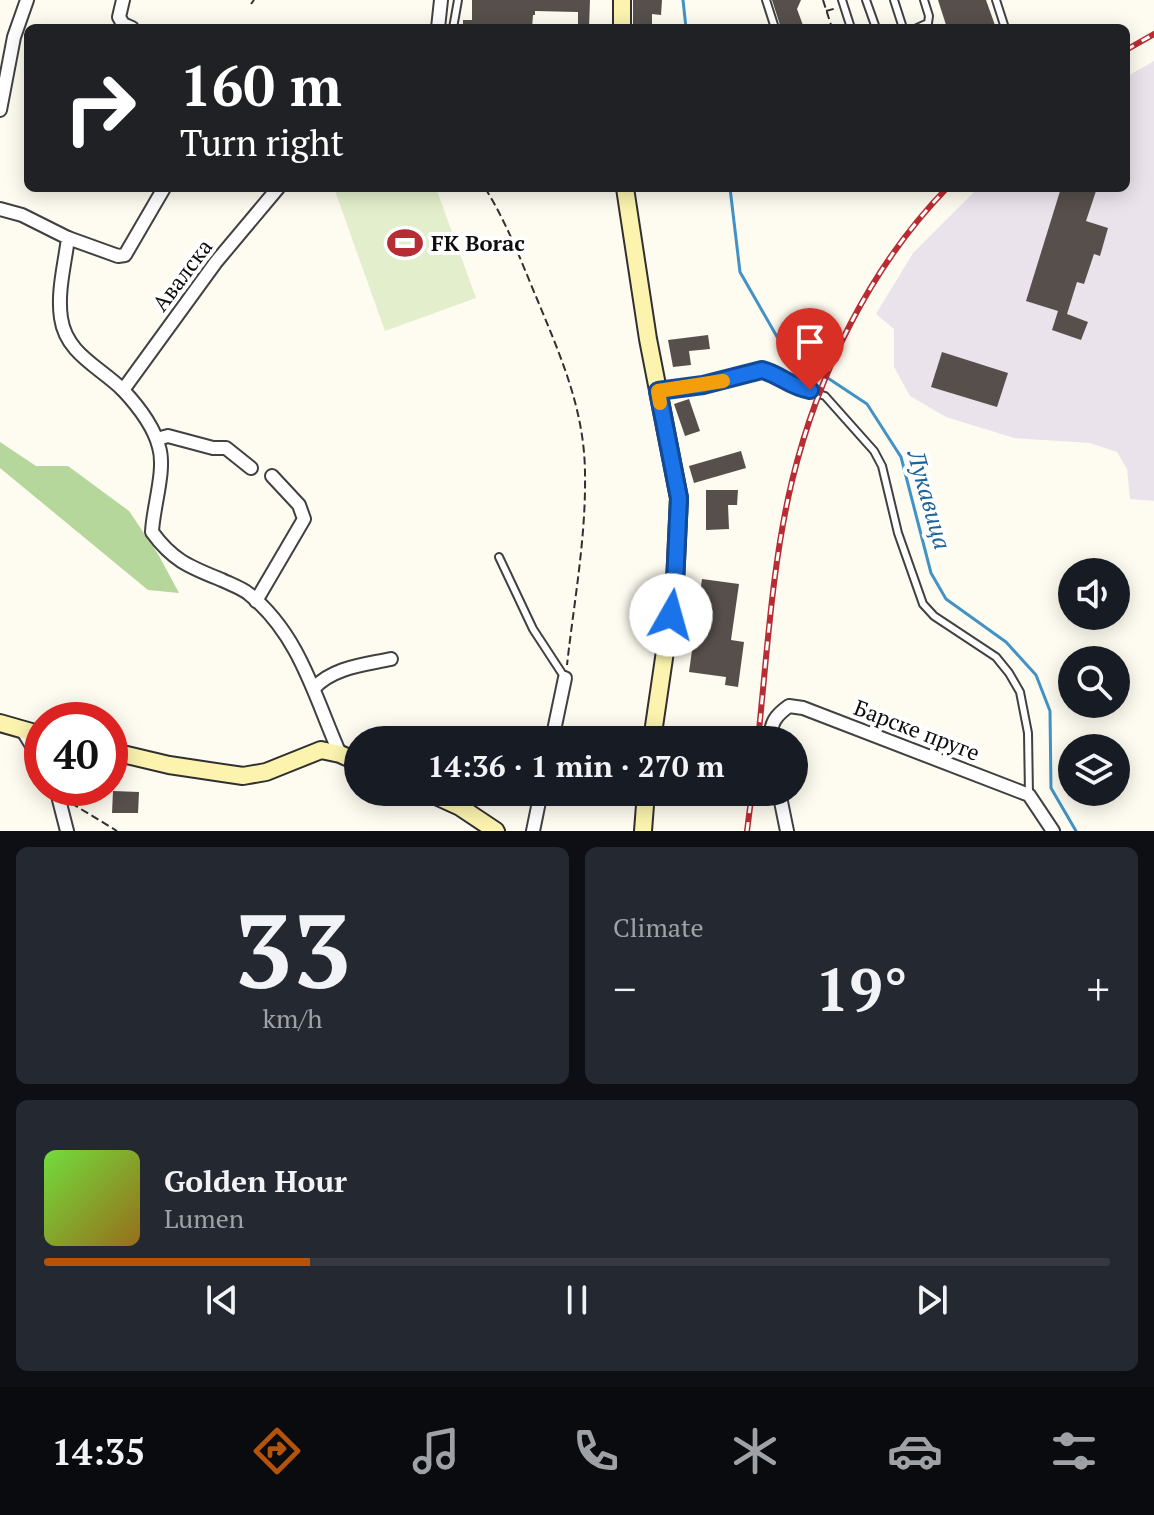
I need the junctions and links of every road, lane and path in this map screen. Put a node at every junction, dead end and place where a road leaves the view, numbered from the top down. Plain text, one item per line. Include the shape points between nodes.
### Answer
1 (27, 0) edge
2 (123, 0) edge
3 (441, 0) edge
4 (458, 0) edge
5 (622, 0) edge
6 (766, 0) edge
7 (823, 0) edge
8 (842, 0) edge
9 (866, 0) edge
10 (894, 0) edge
11 (924, 0) edge
12 (996, 0) edge
13 (123, 24) edge
14 (438, 24) edge
15 (454, 24) edge
16 (622, 24) edge
17 (774, 24) edge
18 (831, 24) edge
19 (850, 24) edge
20 (875, 24) edge
21 (902, 24) edge
22 (926, 24) edge
23 (1004, 24) edge
24 (0, 110) edge
25 (162, 192) edge
26 (275, 192) edge
27 (487, 192) edge
28 (626, 192) edge
29 (0, 209) edge
30 (68, 238) junction
31 (123, 390) junction
32 (658, 391) junction
33 (157, 439) junction
34 (251, 468) dead end
35 (272, 476) dead end
36 (499, 557) dead end
37 (256, 601) junction
38 (391, 659) dead end
39 (565, 678) junction
40 (314, 688) junction
41 (0, 723) edge
42 (555, 726) edge
43 (654, 726) edge
44 (771, 726) edge
45 (23, 731) edge
46 (340, 754) junction
47 (128, 755) edge
48 (344, 756) edge
49 (1029, 795) junction
50 (61, 806) edge
51 (79, 806) edge
52 (458, 806) edge
53 (538, 806) edge
54 (645, 806) edge
55 (782, 806) edge
56 (67, 831) edge
57 (117, 831) edge
58 (496, 831) edge
59 (533, 831) edge
60 (643, 831) edge
61 (787, 831) edge
62 (1053, 831) edge

1 - 24 street
2 - 13 street
3 - 14 street
4 - 15 lane
5 - 16 street
6 - 17 lane
7 - 18 path
8 - 19 lane
9 - 20 lane
10 - 21 lane
11 - 22 lane
12 - 23 lane
25 - 30 street via 125,255
26 - 31 street, Авалска
27 - 39 path via 565,366 583,439 582,523
28 - 32 street
29 - 30 street
30 - 31 street via 60,295 66,337
31 - 33 street
32 - 43 street via 679,498 675,583
32 - 49 lane via 762,370 821,393 833,403 882,466 923,604 996,657 1015,682 1028,733
33 - 34 street via 168,436 226,448
33 - 37 street via 161,459 152,532 166,552
35 - 37 street via 299,505 304,519
36 - 39 lane via 533,629
37 - 40 street via 280,626
38 - 40 street via 342,669
39 - 42 street
40 - 46 street
41 - 45 street
44 - 49 street, Барске пруге via 789,706 803,708
46 - 47 street via 321,750 243,776
46 - 48 street
49 - 62 street
50 - 56 street
51 - 57 path
52 - 58 street
53 - 59 street
54 - 60 street
55 - 61 street

